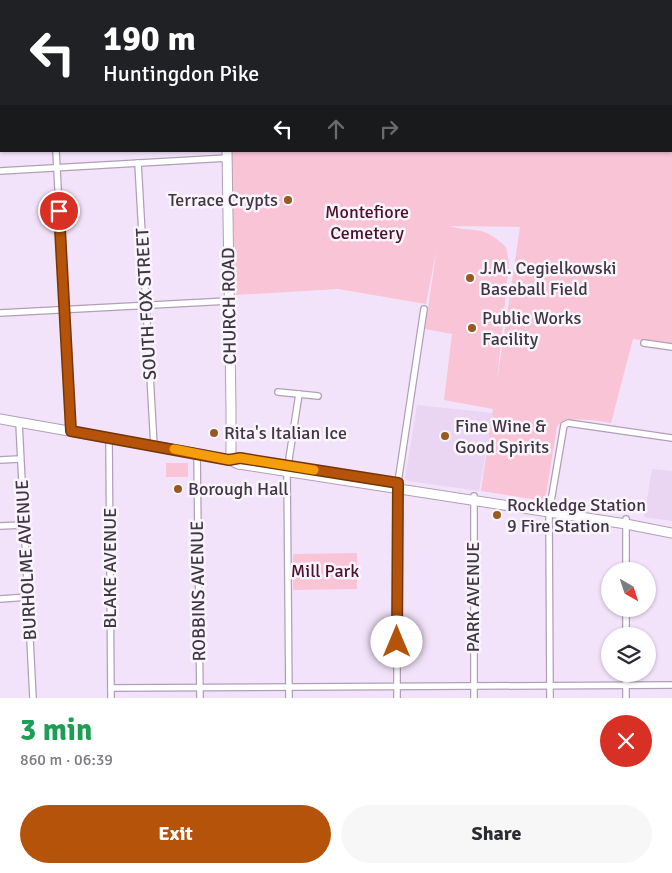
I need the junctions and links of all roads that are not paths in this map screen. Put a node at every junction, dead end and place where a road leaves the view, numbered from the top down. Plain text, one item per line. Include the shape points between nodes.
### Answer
1 (56, 152) edge
2 (227, 155) edge
3 (138, 163) junction
4 (57, 169) junction
5 (0, 171) edge
6 (228, 301) junction
7 (147, 306) junction
8 (424, 309) dead end
9 (64, 310) junction
10 (0, 313) edge
11 (644, 343) dead end
12 (672, 347) edge
13 (278, 392) dead end
14 (299, 394) junction
15 (318, 396) dead end
16 (0, 419) edge
17 (19, 423) junction
18 (71, 431) junction
19 (109, 438) junction
20 (672, 438) edge
21 (154, 446) junction
22 (197, 454) junction
23 (20, 459) junction
24 (0, 460) edge
25 (229, 460) junction
26 (288, 469) junction
27 (397, 486) junction
28 (474, 499) junction
29 (549, 510) junction
30 (626, 521) junction
31 (24, 525) junction
32 (0, 526) edge
33 (672, 529) edge
34 (626, 562) edge
35 (28, 597) junction
36 (0, 598) edge
37 (626, 685) junction
38 (672, 685) edge
39 (398, 686) junction
40 (474, 686) junction
41 (550, 686) junction
42 (289, 687) junction
43 (110, 688) junction
44 (200, 688) junction
45 (33, 698) edge
46 (111, 698) edge
47 (200, 698) edge
48 (289, 698) edge
49 (397, 698) edge
50 (474, 698) edge
51 (550, 698) edge
52 (626, 698) edge

1 - 4 street
2 - 3 street
2 - 6 main road, CHURCH ROAD
3 - 4 street
3 - 7 street, SOUTH FOX STREET
4 - 5 street
4 - 9 street
6 - 7 street
6 - 25 main road, CHURCH ROAD
7 - 9 street
7 - 21 street, SOUTH FOX STREET
8 - 27 street
9 - 10 street
9 - 18 street
11 - 12 street
13 - 14 street
14 - 15 street
14 - 26 street
16 - 17 main road
17 - 18 main road
17 - 23 street, BURHOLME AVENUE
18 - 19 main road
19 - 21 main road
19 - 43 street, BLAKE AVENUE
20 - 29 street via 568,424 562,430
21 - 22 main road
22 - 25 main road
22 - 44 street, ROBBINS AVENUE
23 - 24 street
23 - 31 street, BURHOLME AVENUE
25 - 26 main road via 238,464
26 - 27 main road
26 - 42 street
27 - 28 main road
27 - 39 street
28 - 29 main road
28 - 40 street, PARK AVENUE
29 - 30 main road
29 - 41 street
30 - 33 main road
30 - 34 street
31 - 32 street
31 - 35 street, BURHOLME AVENUE
35 - 36 street
35 - 45 street, BURHOLME AVENUE
37 - 38 street
37 - 41 street
37 - 52 street
39 - 40 street
39 - 42 street
39 - 49 street
40 - 41 street
40 - 50 street, PARK AVENUE
41 - 51 street
42 - 44 street
42 - 48 street
43 - 44 street
43 - 46 street, BLAKE AVENUE
44 - 47 street, ROBBINS AVENUE

